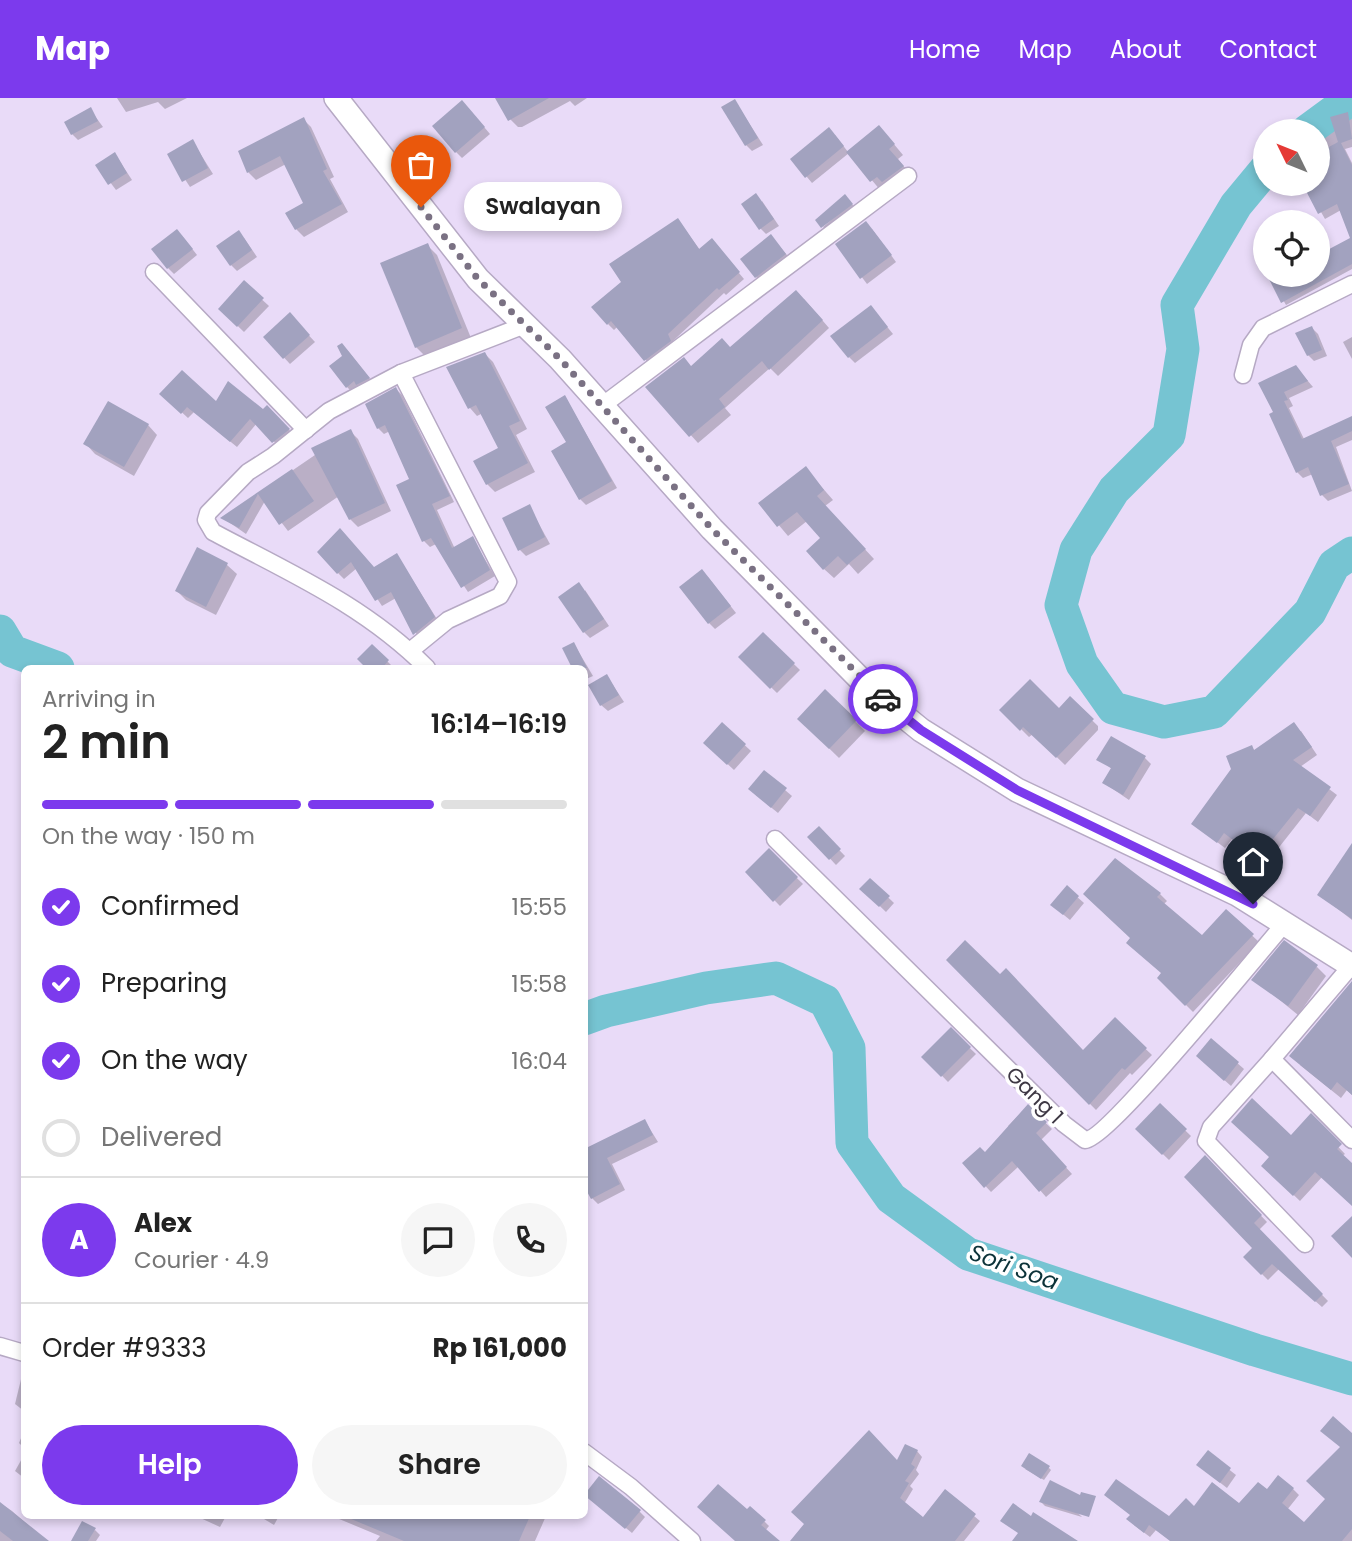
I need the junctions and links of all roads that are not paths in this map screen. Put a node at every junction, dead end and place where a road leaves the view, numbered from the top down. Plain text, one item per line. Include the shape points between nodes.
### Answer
1 (336, 98) edge
2 (908, 176) dead end
3 (154, 272) dead end
4 (1352, 284) edge
5 (525, 325) junction
6 (401, 373) junction
7 (1242, 375) dead end
8 (603, 405) junction
9 (306, 430) junction
10 (410, 651) junction
11 (424, 665) edge
12 (775, 839) dead end
13 (1285, 923) junction
14 (1352, 966) edge
15 (1272, 1059) junction
16 (1352, 1140) edge
17 (1305, 1244) dead end
18 (1, 1346) edge
19 (21, 1352) edge
20 (0, 1363) edge
21 (588, 1455) edge
22 (692, 1541) edge

1 - 5 main road via 478,279
2 - 8 street
3 - 9 street
4 - 7 street via 1263,328 1251,345
5 - 6 street
5 - 8 main road
6 - 9 street via 329,411
6 - 10 street via 508,582 500,596 448,620
8 - 13 main road via 712,529 868,687 921,730 1017,790 1237,894
9 - 10 street via 234,485 208,513 207,526 348,604
10 - 11 street
12 - 13 street, Gang 1 via 1085,1140 1096,1138 1135,1098
13 - 14 main road
14 - 15 street
15 - 16 street
15 - 17 street via 1211,1127 1206,1141
18 - 19 street
18 - 20 street
21 - 22 street

